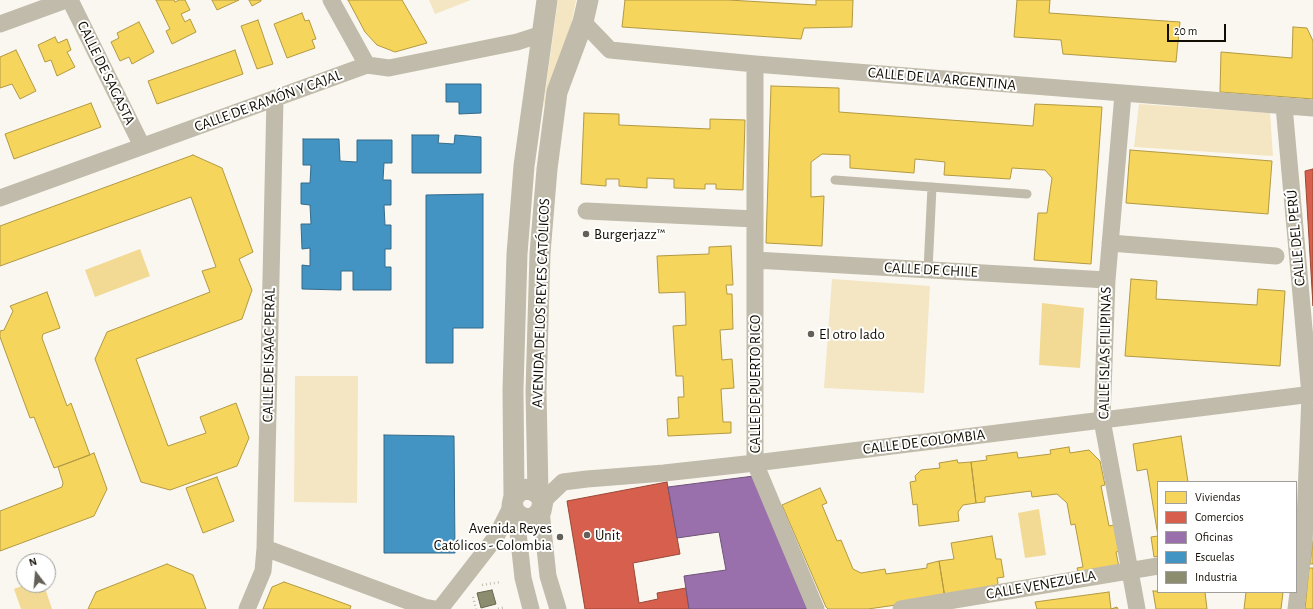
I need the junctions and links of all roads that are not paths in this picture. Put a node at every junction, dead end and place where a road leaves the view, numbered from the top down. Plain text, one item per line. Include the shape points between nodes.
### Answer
1 (66, 0) edge
2 (70, 0) edge
3 (331, 0) edge
4 (547, 0) edge
5 (588, 0) edge
6 (583, 22) junction
7 (0, 24) edge
8 (542, 34) junction
9 (755, 64) junction
10 (367, 65) junction
11 (1123, 94) junction
12 (276, 98) junction
13 (1284, 106) junction
14 (1313, 108) edge
15 (142, 146) junction
16 (835, 180) dead end
17 (932, 187) junction
18 (1027, 194) dead end
19 (0, 198) edge
20 (586, 211) dead end
21 (755, 219) junction
22 (1110, 243) junction
23 (1276, 256) dead end
24 (755, 260) junction
25 (928, 270) junction
26 (1107, 280) junction
27 (1311, 395) edge
28 (1102, 420) junction
29 (755, 463) junction
30 (541, 502) junction
31 (514, 505) junction
32 (1300, 546) edge
33 (265, 548) junction
34 (1157, 566) edge
35 (1130, 570) junction
36 (548, 576) junction
37 (247, 609) edge
38 (435, 609) edge
39 (440, 609) edge
40 (531, 609) edge
41 (554, 609) edge
42 (558, 609) edge
43 (816, 609) edge
44 (901, 609) edge
45 (1137, 609) edge
46 (1296, 609) edge

1 - 7 street
2 - 15 street, CALLE DE SAGASTA
3 - 10 street
4 - 8 street, AVENIDA DE LOS REYES CATÓLICOS
5 - 6 street, AVENIDA DE LOS REYES CATÓLICOS
6 - 9 street, CALLE DE LA ARGENTINA via 610,50
6 - 30 street, AVENIDA DE LOS REYES CATÓLICOS via 557,92 547,170 540,253 536,392
8 - 10 street, CALLE DE RAMÓN Y CAJAL via 517,42 388,68
8 - 31 street, AVENIDA DE LOS REYES CATÓLICOS via 524,166 517,254 513,389
9 - 11 street, CALLE DE LA ARGENTINA
9 - 21 street, CALLE DE PUERTO RICO
10 - 12 street, CALLE DE RAMÓN Y CAJAL
11 - 13 street, CALLE DE LA ARGENTINA
11 - 22 street, CALLE ISLAS FILIPINAS
12 - 15 street, CALLE DE RAMÓN Y CAJAL
12 - 33 street, CALLE DE ISAAC PERAL
13 - 14 street, CALLE DE LA ARGENTINA
13 - 27 street, CALLE DEL PERÚ
15 - 19 street, CALLE DE RAMÓN Y CAJAL
16 - 17 lane
17 - 18 lane
17 - 25 lane
20 - 21 street
21 - 24 street, CALLE DE PUERTO RICO
22 - 23 street
22 - 26 street, CALLE ISLAS FILIPINAS
24 - 25 street, CALLE DE CHILE
24 - 29 street, CALLE DE PUERTO RICO
25 - 26 street, CALLE DE CHILE
26 - 28 street, CALLE ISLAS FILIPINAS
27 - 28 street, CALLE DE COLOMBIA
27 - 32 street, CALLE DEL PERÚ
28 - 29 street, CALLE DE COLOMBIA
28 - 35 street, CALLE ISLAS FILIPINAS
29 - 30 street, CALLE DE COLOMBIA via 563,482
29 - 43 street, CALLE DE PUERTO RICO
30 - 31 street via 530,489 521,490
30 - 36 street, AVENIDA DE LOS REYES CATÓLICOS
31 - 39 street via 496,537
31 - 40 street, AVENIDA DE LOS REYES CATÓLICOS via 523,578
32 - 46 street, CALLE DEL PERÚ
33 - 37 street, CALLE DE ISAAC PERAL via 262,571
33 - 38 street
34 - 35 street, CALLE VENEZUELA
35 - 44 street, CALLE VENEZUELA
35 - 45 street, CALLE ISLAS FILIPINAS
36 - 41 street, AVENIDA DE LOS REYES CATÓLICOS
36 - 42 street, AVENIDA DE LOS REYES CATÓLICOS

